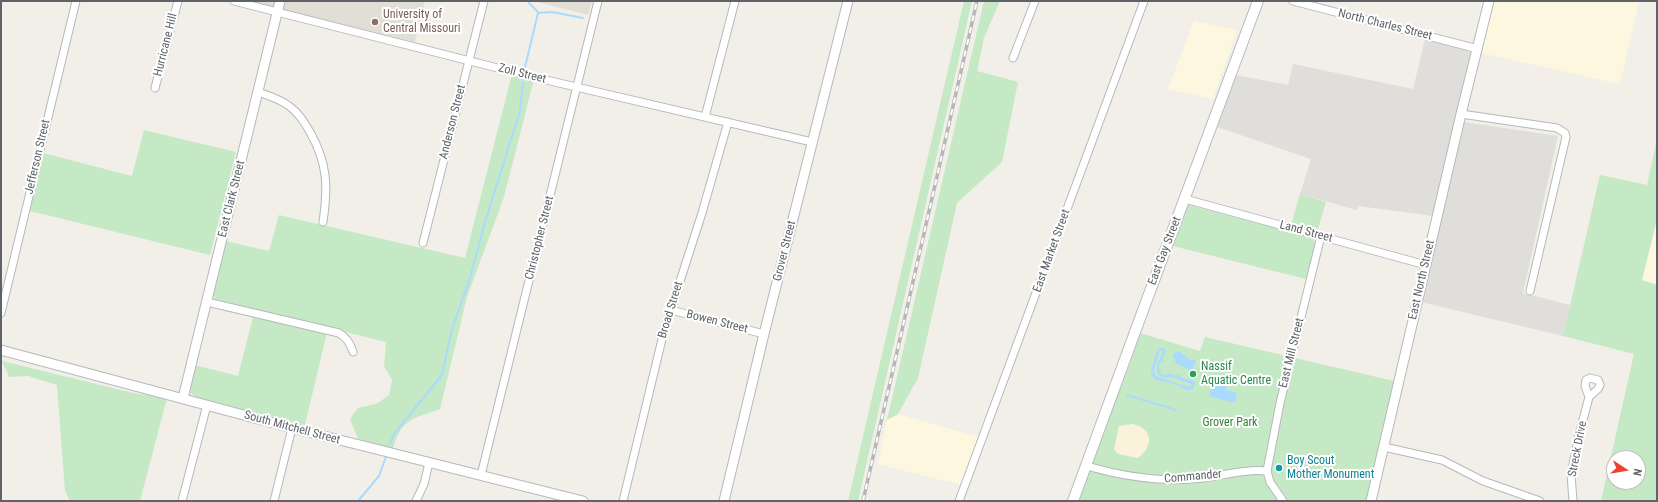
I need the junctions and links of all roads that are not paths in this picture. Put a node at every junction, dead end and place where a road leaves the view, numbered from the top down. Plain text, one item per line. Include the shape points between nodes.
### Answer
1 (76, 1) edge
2 (178, 1) edge
3 (234, 1) edge
4 (280, 1) edge
5 (484, 1) edge
6 (598, 1) edge
7 (735, 1) edge
8 (848, 1) edge
9 (1035, 1) edge
10 (1144, 1) edge
11 (1258, 1) edge
12 (1293, 1) edge
13 (1489, 1) edge
14 (278, 12) junction
15 (1478, 49) junction
16 (1013, 58) dead end
17 (469, 60) junction
18 (577, 87) junction
19 (155, 88) dead end
20 (258, 92) junction
21 (1462, 114) junction
22 (705, 117) junction
23 (728, 122) junction
24 (812, 142) junction
25 (1185, 199) junction
26 (323, 222) dead end
27 (1321, 236) junction
28 (423, 243) dead end
29 (1426, 265) junction
30 (1530, 291) dead end
31 (207, 302) junction
32 (671, 310) junction
33 (1, 314) edge
34 (764, 334) junction
35 (1, 350) edge
36 (353, 352) dead end
37 (1589, 397) dead end
38 (184, 398) junction
39 (207, 405) junction
40 (292, 428) junction
41 (1384, 447) junction
42 (429, 463) junction
43 (1087, 466) junction
44 (1267, 471) junction
45 (481, 475) junction
46 (182, 501) edge
47 (274, 501) edge
48 (416, 501) edge
49 (583, 501) edge
50 (623, 501) edge
51 (724, 501) edge
52 (959, 501) edge
53 (1073, 501) edge
54 (1283, 501) edge
55 (1371, 501) edge
56 (1540, 501) edge
57 (1573, 501) edge

1 - 33 street, Jefferson Street
2 - 19 street, Hurricane Hill
3 - 14 street, Zoll Street
4 - 14 street, East Clark Street
5 - 17 street, Anderson Street
6 - 18 street, Christopher Street
7 - 22 street
8 - 24 street, Grover Street
9 - 16 street
10 - 52 street, East Market Street
11 - 25 main road, East Gay Street
12 - 15 street, North Charles Street
13 - 15 street, East North Street
14 - 17 street, Zoll Street
14 - 20 street, East Clark Street
15 - 21 street, East North Street
17 - 18 street, Zoll Street
17 - 28 street, Anderson Street
18 - 22 street, Zoll Street
18 - 45 street, Christopher Street
20 - 26 street via 281,101 298,112 316,143 327,177
20 - 31 street, East Clark Street
21 - 29 street, East North Street
21 - 30 street via 1557,128 1565,133
22 - 23 street, Zoll Street
23 - 24 street, Zoll Street
23 - 32 street, Broad Street
24 - 34 street, Grover Street
25 - 27 street, Land Street
25 - 43 main road, East Gay Street
27 - 29 street, Land Street
27 - 44 street, East Mill Street via 1286,377
29 - 41 street, East North Street
31 - 36 street via 339,333 350,343
31 - 38 street, East Clark Street
32 - 34 street, Bowen Street
32 - 50 street, Broad Street
34 - 51 street, Grover Street
35 - 38 street, South Mitchell Street
37 - 57 street, Streck Drive via 1572,466
38 - 39 street, South Mitchell Street
39 - 40 street, South Mitchell Street
39 - 46 street
40 - 42 street, South Mitchell Street
40 - 47 street
41 - 55 street, East North Street
41 - 56 street via 1442,460 1483,481
42 - 45 street, South Mitchell Street
42 - 48 street via 424,484
43 - 44 street, Commander via 1133,478 1163,480 1204,478 1248,470
43 - 53 main road, East Gay Street
44 - 54 street via 1270,482
45 - 49 street, South Mitchell Street

